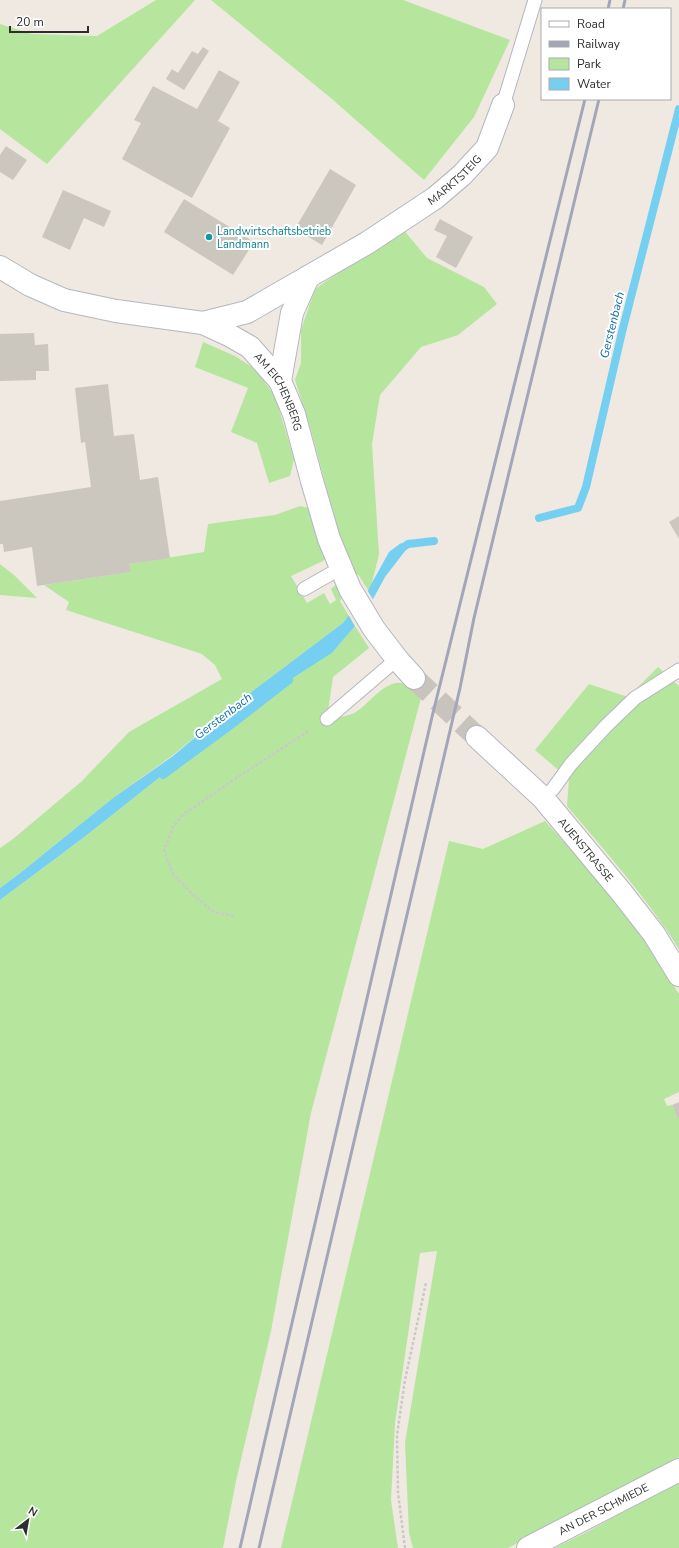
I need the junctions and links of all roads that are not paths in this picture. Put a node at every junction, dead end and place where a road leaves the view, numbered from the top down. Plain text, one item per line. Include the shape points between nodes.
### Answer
1 (535, 0) edge
2 (503, 105) joint
3 (0, 267) edge
4 (308, 277) junction
5 (203, 323) junction
6 (280, 381) junction
7 (341, 568) junction
8 (304, 588) dead end
9 (396, 659) junction
10 (679, 670) edge
11 (414, 678) tunnel mouth
12 (327, 719) road end
13 (477, 737) tunnel mouth
14 (543, 798) junction
15 (679, 975) edge
16 (679, 1470) edge
17 (528, 1548) edge

1 - 2 lane, MARKTSTEIG
2 - 4 street, MARKTSTEIG via 487,148 462,175 435,198 367,243
3 - 5 street, AM EICHENBERG via 30,285 64,300 116,311
4 - 5 street, MARKTSTEIG via 247,312
4 - 6 street via 292,313
5 - 6 street, AM EICHENBERG via 229,334 250,347
6 - 7 street, AM EICHENBERG via 294,414 312,481
7 - 8 lane
7 - 9 street, AM EICHENBERG via 350,589 374,629
9 - 11 street, AM EICHENBERG
9 - 12 lane
10 - 14 lane via 630,703 571,764
13 - 14 street, AUENSTRASSE
14 - 15 street, AUENSTRASSE via 654,934
16 - 17 street, AN DER SCHMIEDE

